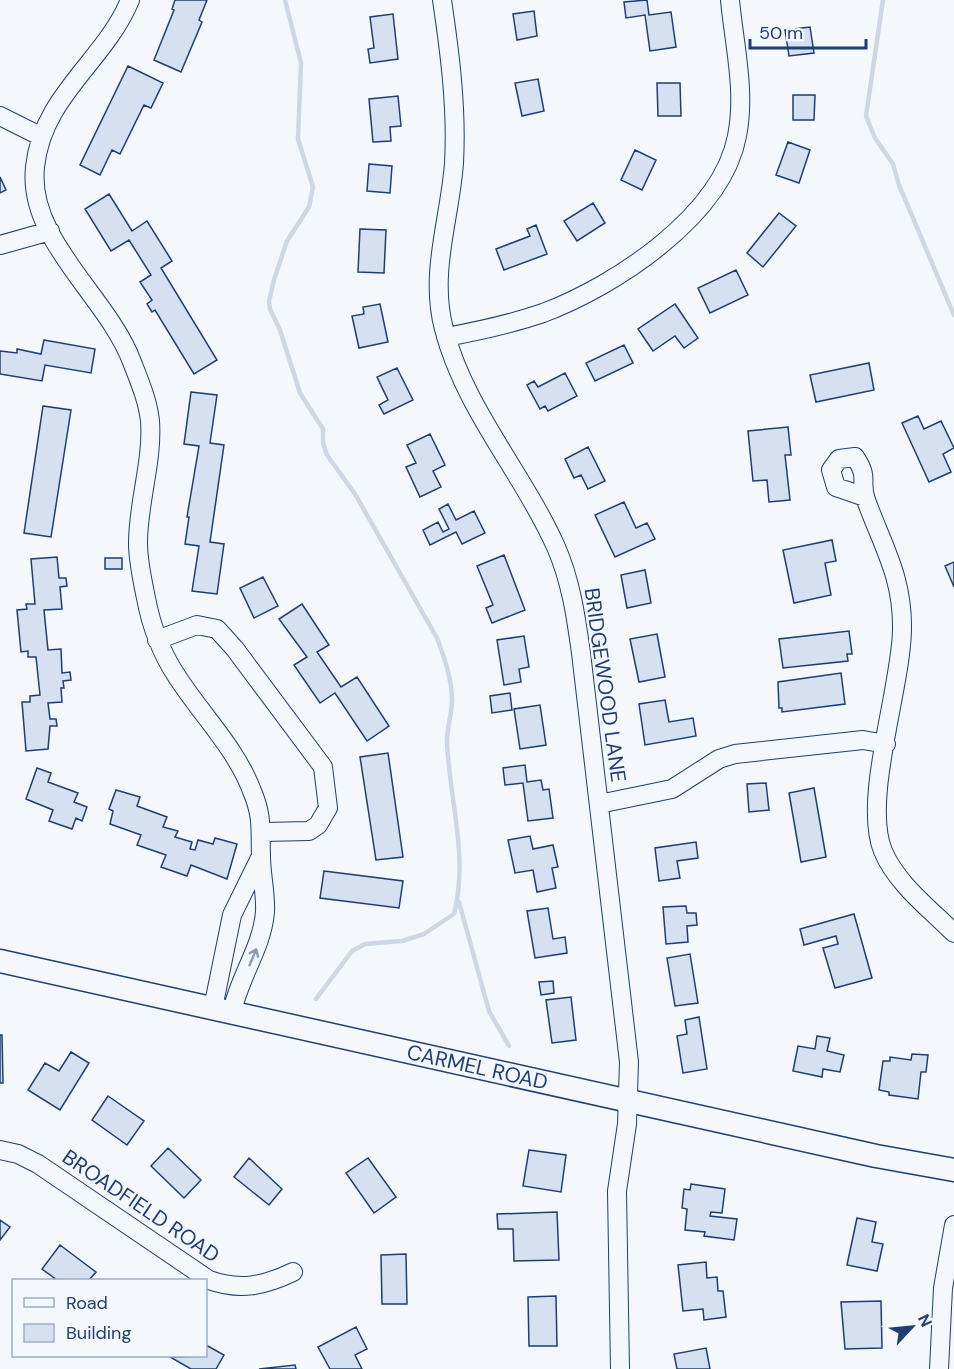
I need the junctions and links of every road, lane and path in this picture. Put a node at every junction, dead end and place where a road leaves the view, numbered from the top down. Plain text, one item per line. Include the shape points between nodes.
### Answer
1 (130, 0) edge
2 (442, 0) edge
3 (730, 0) edge
4 (0, 116) edge
5 (40, 136) junction
6 (50, 231) junction
7 (0, 245) edge
8 (446, 337) junction
9 (865, 497) dead end
10 (157, 640) junction
11 (886, 744) junction
12 (599, 804) junction
13 (263, 832) junction
14 (261, 856) junction
15 (954, 933) edge
16 (0, 961) edge
17 (223, 1010) junction
18 (629, 1100) junction
19 (0, 1150) edge
20 (954, 1170) edge
21 (954, 1225) edge
22 (293, 1272) dead end
23 (207, 1279) edge
24 (207, 1279) edge
25 (620, 1369) edge
26 (939, 1369) edge

1 - 5 street via 116,28 60,100
2 - 8 street, BRIDGEWOOD LANE via 455,131 437,278
3 - 8 street via 741,109 732,156 704,205 685,225 634,263 571,301 516,321
4 - 5 street
5 - 6 street via 34,192
6 - 7 street
6 - 10 street via 115,326 132,361 150,420 138,541
8 - 12 street, BRIDGEWOOD LANE via 462,377 564,569 575,606
9 - 11 street via 900,594 901,650
10 - 13 street via 174,673 234,757 251,788
10 - 13 street via 197,626 217,629 323,767 328,808 318,825 309,831
11 - 12 street via 862,740 735,754 719,759 672,789
11 - 15 street via 876,818 883,851 898,876
12 - 18 street, BRIDGEWOOD LANE via 629,1062
13 - 14 street
14 - 17 street via 232,915
17 -> 14 street via 236,996 262,930 265,891
16 - 17 main road, CARMEL ROAD
17 - 18 main road, CARMEL ROAD
18 - 20 main road, CARMEL ROAD
18 - 25 street, BRIDGEWOOD LANE via 617,1191
19 - 23 street, BROADFIELD ROAD via 38,1164
21 - 26 street via 943,1288
22 - 24 street, BROADFIELD ROAD via 249,1287

